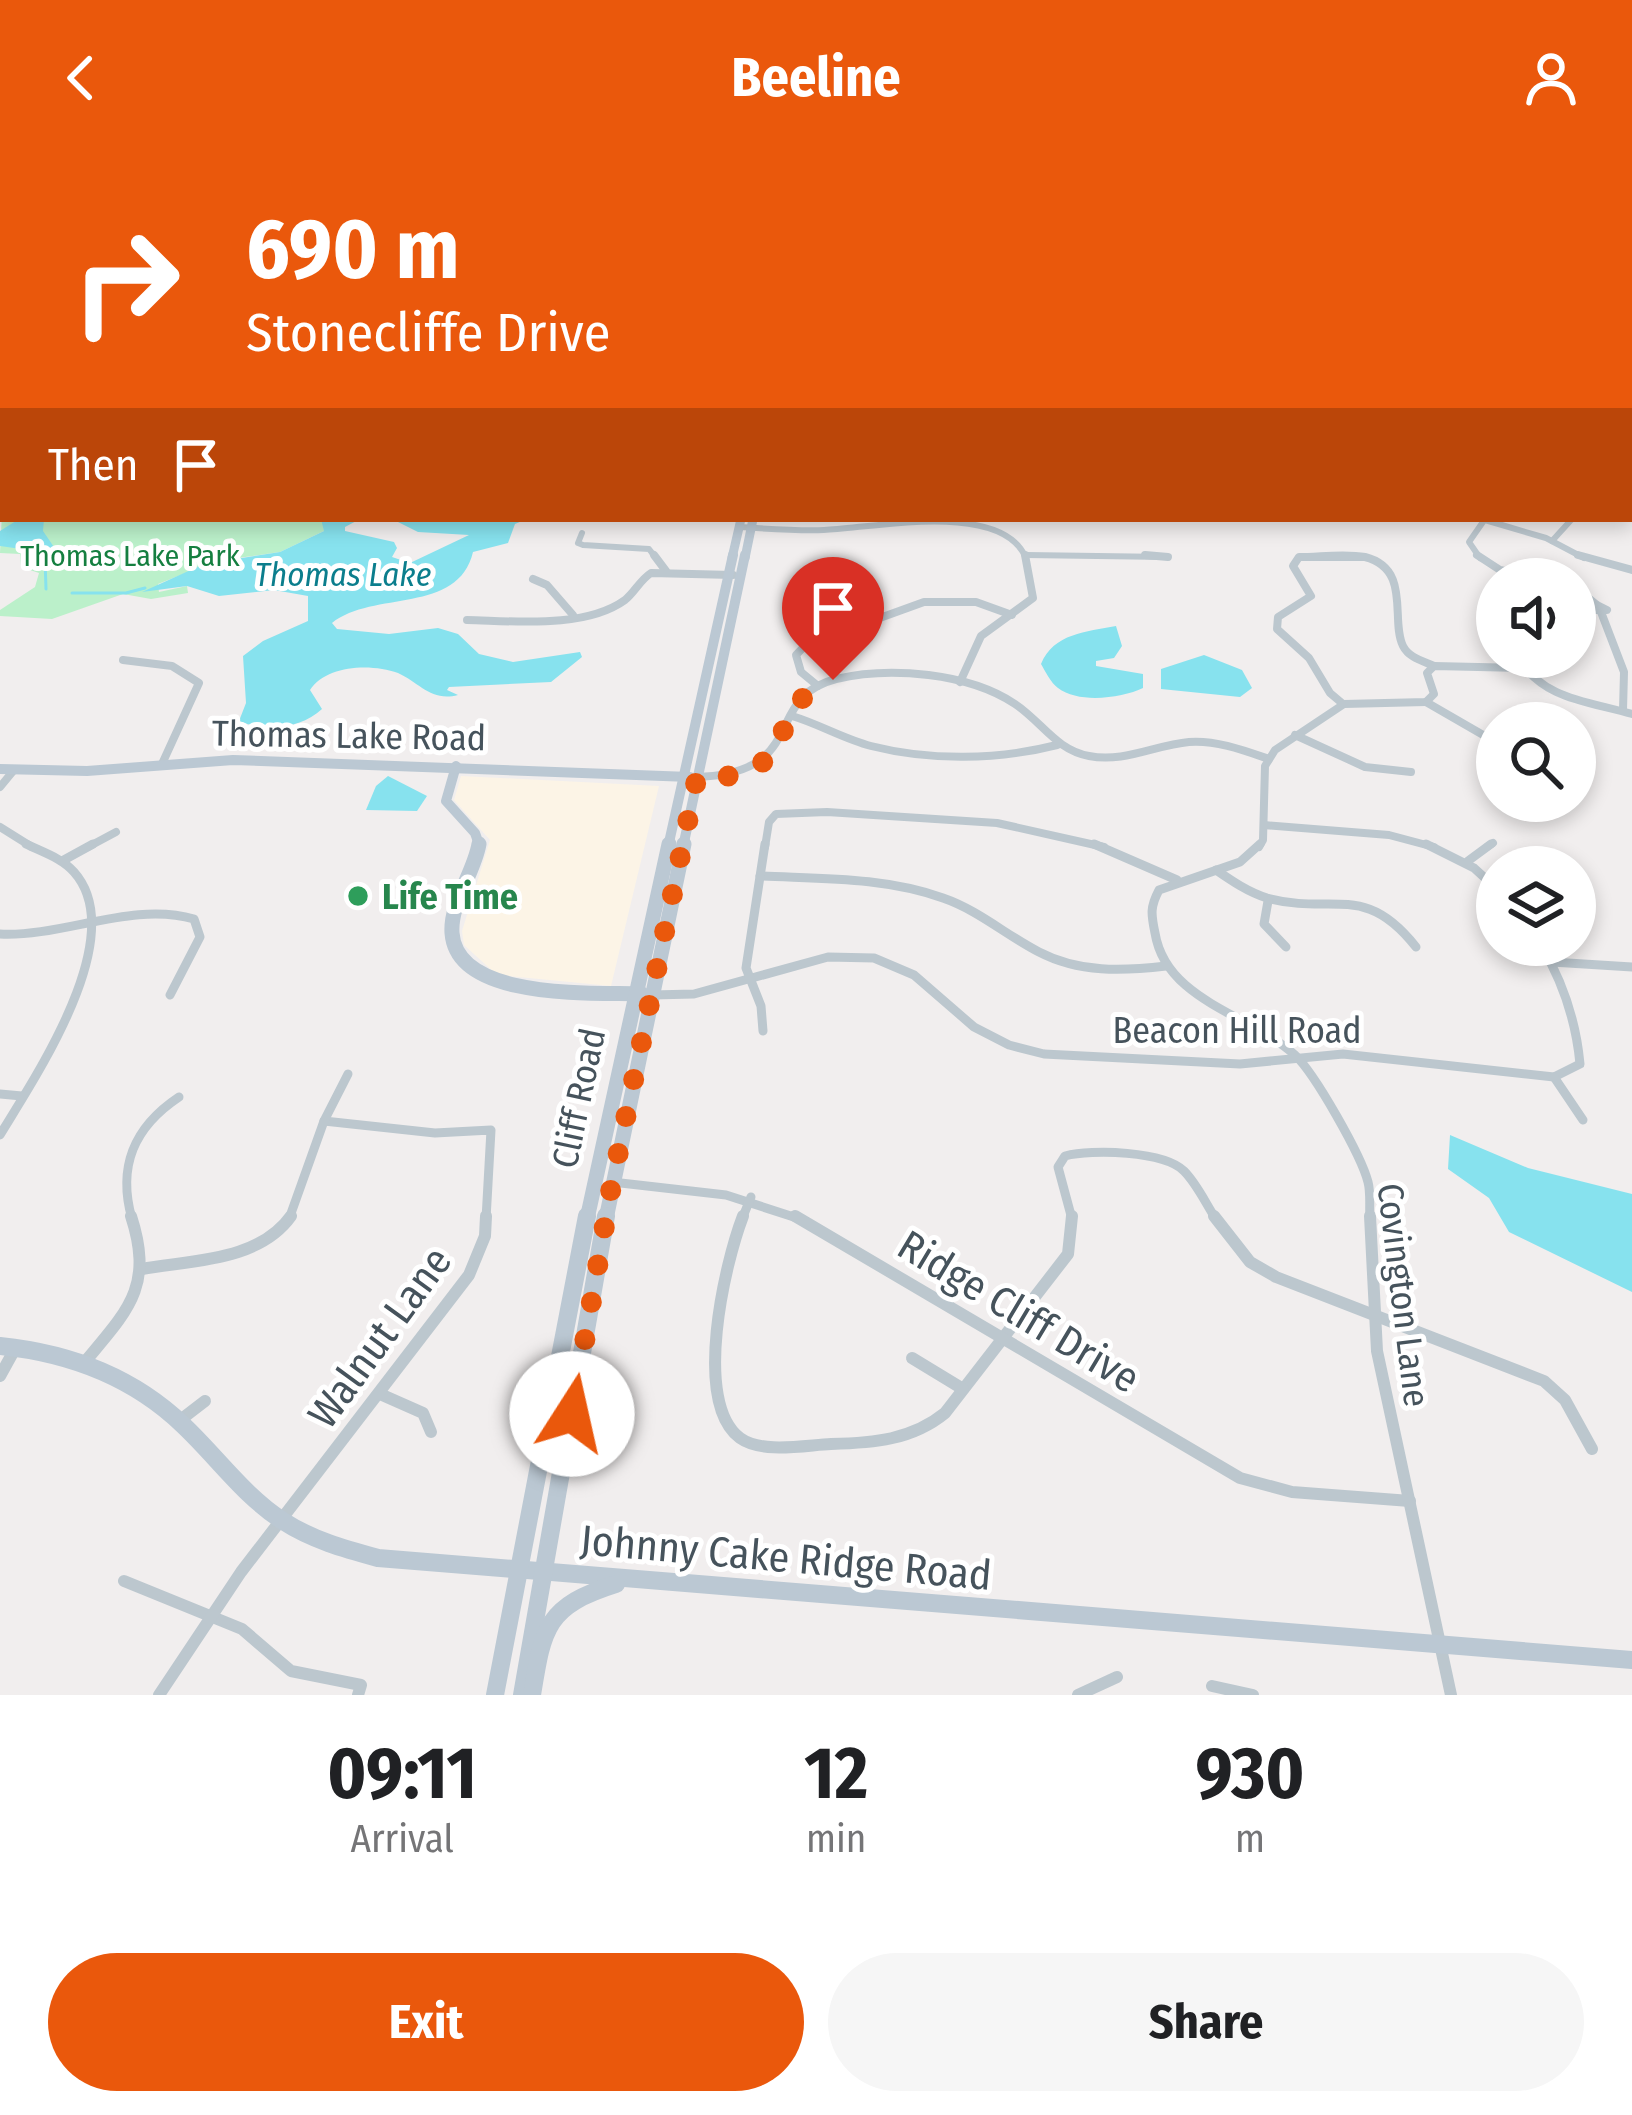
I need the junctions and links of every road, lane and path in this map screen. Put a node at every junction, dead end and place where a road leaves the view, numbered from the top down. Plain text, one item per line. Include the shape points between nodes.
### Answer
1 (821, 522) edge
2 (1483, 522) edge
3 (1494, 522) edge
4 (1567, 522) edge
5 (746, 523) edge
6 (820, 530) junction
7 (582, 533) dead end
8 (1552, 541) junction
9 (1026, 555) junction
10 (1168, 557) dead end
11 (1479, 558) edge
12 (1632, 570) edge
13 (666, 571) junction
14 (735, 575) junction
15 (533, 579) dead end
16 (1596, 605) edge
17 (573, 615) junction
18 (1012, 615) junction
19 (466, 620) dead end
20 (123, 660) dead end
21 (1476, 664) edge
22 (1434, 666) junction
23 (1628, 669) edge
24 (1527, 678) edge
25 (960, 682) junction
26 (818, 686) junction
27 (1426, 702) junction
28 (1344, 704) junction
29 (1627, 712) edge
30 (792, 716) junction
31 (1476, 731) edge
32 (1295, 735) junction
33 (1058, 745) junction
34 (1269, 759) junction
35 (162, 764) junction
36 (456, 766) junction
37 (7, 770) edge
38 (1411, 772) dead end
39 (690, 777) junction
40 (0, 787) edge
41 (1264, 825) junction
42 (0, 827) edge
43 (116, 832) dead end
44 (1493, 843) dead end
45 (62, 861) junction
46 (1468, 861) junction
47 (1476, 869) edge
48 (1216, 870) junction
49 (760, 876) junction
50 (1178, 880) junction
51 (1268, 901) junction
52 (94, 923) junction
53 (0, 934) edge
54 (1286, 947) dead end
55 (1416, 947) dead end
56 (1596, 965) edge
57 (1166, 966) junction
58 (1553, 966) edge
59 (1632, 968) edge
60 (749, 979) junction
61 (643, 994) junction
62 (170, 995) dead end
63 (763, 1031) dead end
64 (1298, 1058) junction
65 (348, 1074) dead end
66 (1554, 1077) junction
67 (0, 1094) edge
68 (22, 1096) junction
69 (178, 1096) dead end
70 (1583, 1120) dead end
71 (324, 1121) junction
72 (0, 1135) edge
73 (603, 1182) junction
74 (752, 1197) junction
75 (142, 1269) junction
76 (1372, 1314) junction
77 (1002, 1339) junction
78 (8, 1346) edge
79 (912, 1358) dead end
80 (84, 1363) junction
81 (0, 1376) edge
82 (963, 1389) junction
83 (380, 1394) junction
84 (205, 1401) dead end
85 (179, 1420) junction
86 (431, 1432) dead end
87 (1592, 1449) dead end
88 (1410, 1501) junction
89 (283, 1521) junction
90 (520, 1572) junction
91 (544, 1574) junction
92 (629, 1580) junction
93 (124, 1581) dead end
94 (212, 1615) junction
95 (1440, 1645) junction
96 (1632, 1660) edge
97 (1117, 1677) dead end
98 (1212, 1686) dead end
99 (159, 1695) edge
100 (358, 1695) edge
101 (495, 1695) edge
102 (522, 1695) edge
103 (532, 1695) edge
104 (1078, 1695) edge
105 (1252, 1695) edge
106 (1451, 1695) edge

1 - 6 street
2 - 11 street via 1469,542
3 - 8 street
4 - 8 street
5 - 6 street
5 - 14 street, Cliff Road
6 - 9 street via 966,525 1004,535
7 - 13 street via 583,545 649,549
8 - 12 street
9 - 10 street
9 - 18 street via 1033,598
13 - 14 street
13 - 17 street via 640,578 624,600
14 - 39 street, Cliff Road
15 - 17 street
16 - 23 street
17 - 19 street
18 - 25 street via 981,636
18 - 26 street via 945,600 829,626 796,655
20 - 35 street via 172,666 199,683
21 - 22 street
22 - 27 street via 1427,674 1434,694
22 - 28 street via 1400,644 1400,596 1381,563 1298,558 1293,566 1311,596 1276,622
23 - 29 street
24 - 29 street via 1551,694
25 - 26 street via 855,677
25 - 33 street via 1016,704
26 - 30 street
27 - 28 street
27 - 31 street
28 - 32 street
30 - 33 street via 897,750 1010,754
30 - 39 street via 761,766
32 - 34 street
32 - 38 street via 1365,767
33 - 34 street via 1116,759 1203,742
34 - 41 street
35 - 36 street, Thomas Lake Road
35 - 37 street, Thomas Lake Road
36 - 39 street, Thomas Lake Road
36 - 61 street via 446,801 480,846 452,929 457,952 502,985
37 - 40 street
39 - 61 street, Cliff Road
41 - 46 street via 1406,838
41 - 48 street via 1255,853
42 - 45 street
43 - 45 street
44 - 46 street
45 - 52 street via 87,887
46 - 47 street
48 - 50 street
48 - 51 street
49 - 50 street via 776,814 1046,828
49 - 57 street via 908,888 974,910 1068,964 1112,972
49 - 60 street
50 - 57 street via 1150,906
51 - 54 street via 1264,924
51 - 55 street via 1367,907 1395,921
52 - 53 street
52 - 62 street via 166,911 194,919 200,937
52 - 68 street via 71,1007
56 - 59 street
57 - 64 street, Covington Lane via 1190,991
58 - 66 street via 1580,1064
60 - 61 street, Beacon Hill Road via 694,994
60 - 63 street
60 - 64 street, Beacon Hill Road via 828,957 874,958 914,975 962,1019 1044,1054 1240,1064
61 - 73 street, Cliff Road
64 - 66 street, Beacon Hill Road via 1343,1054
64 - 76 street, Covington Lane via 1367,1182
65 - 71 street
66 - 70 street
67 - 68 street
68 - 72 street
69 - 75 street via 152,1113 130,1143 128,1207
71 - 75 street via 296,1209 279,1233 242,1252
71 - 83 street, Walnut Lane via 491,1130 480,1256
73 - 74 street, Ridge Cliff Drive
73 - 90 street, Cliff Road
73 - 91 street, Cliff Road
74 - 77 street, Ridge Cliff Drive
74 - 82 street via 728,1256 716,1345 719,1410 736,1434 773,1447 880,1443 929,1426
75 - 80 street via 127,1310
76 - 77 street via 1250,1262 1169,1160 1085,1151 1065,1156 1058,1168 1075,1241
76 - 87 street via 1544,1381 1565,1400
76 - 88 street, Covington Lane
77 - 82 street
77 - 88 street, Ridge Cliff Drive via 1240,1478 1292,1492
78 - 80 street, Johnny Cake Ridge Road
78 - 81 street
79 - 82 street
80 - 85 street, Johnny Cake Ridge Road
83 - 86 street via 423,1413
83 - 89 street, Walnut Lane
84 - 85 street
85 - 89 street, Johnny Cake Ridge Road
88 - 95 street, Covington Lane
89 - 90 street, Johnny Cake Ridge Road via 378,1558
89 - 94 street, Walnut Lane
90 - 91 street, Johnny Cake Ridge Road
90 - 101 street, Cliff Road
91 - 92 street, Johnny Cake Ridge Road
91 - 102 street, Cliff Road
92 - 95 street, Johnny Cake Ridge Road
92 - 103 street via 558,1606
93 - 94 street
94 - 99 street, Walnut Lane
94 - 100 street via 291,1670 361,1684
95 - 96 street, Johnny Cake Ridge Road
95 - 106 street, Covington Lane
97 - 104 street
98 - 105 street

